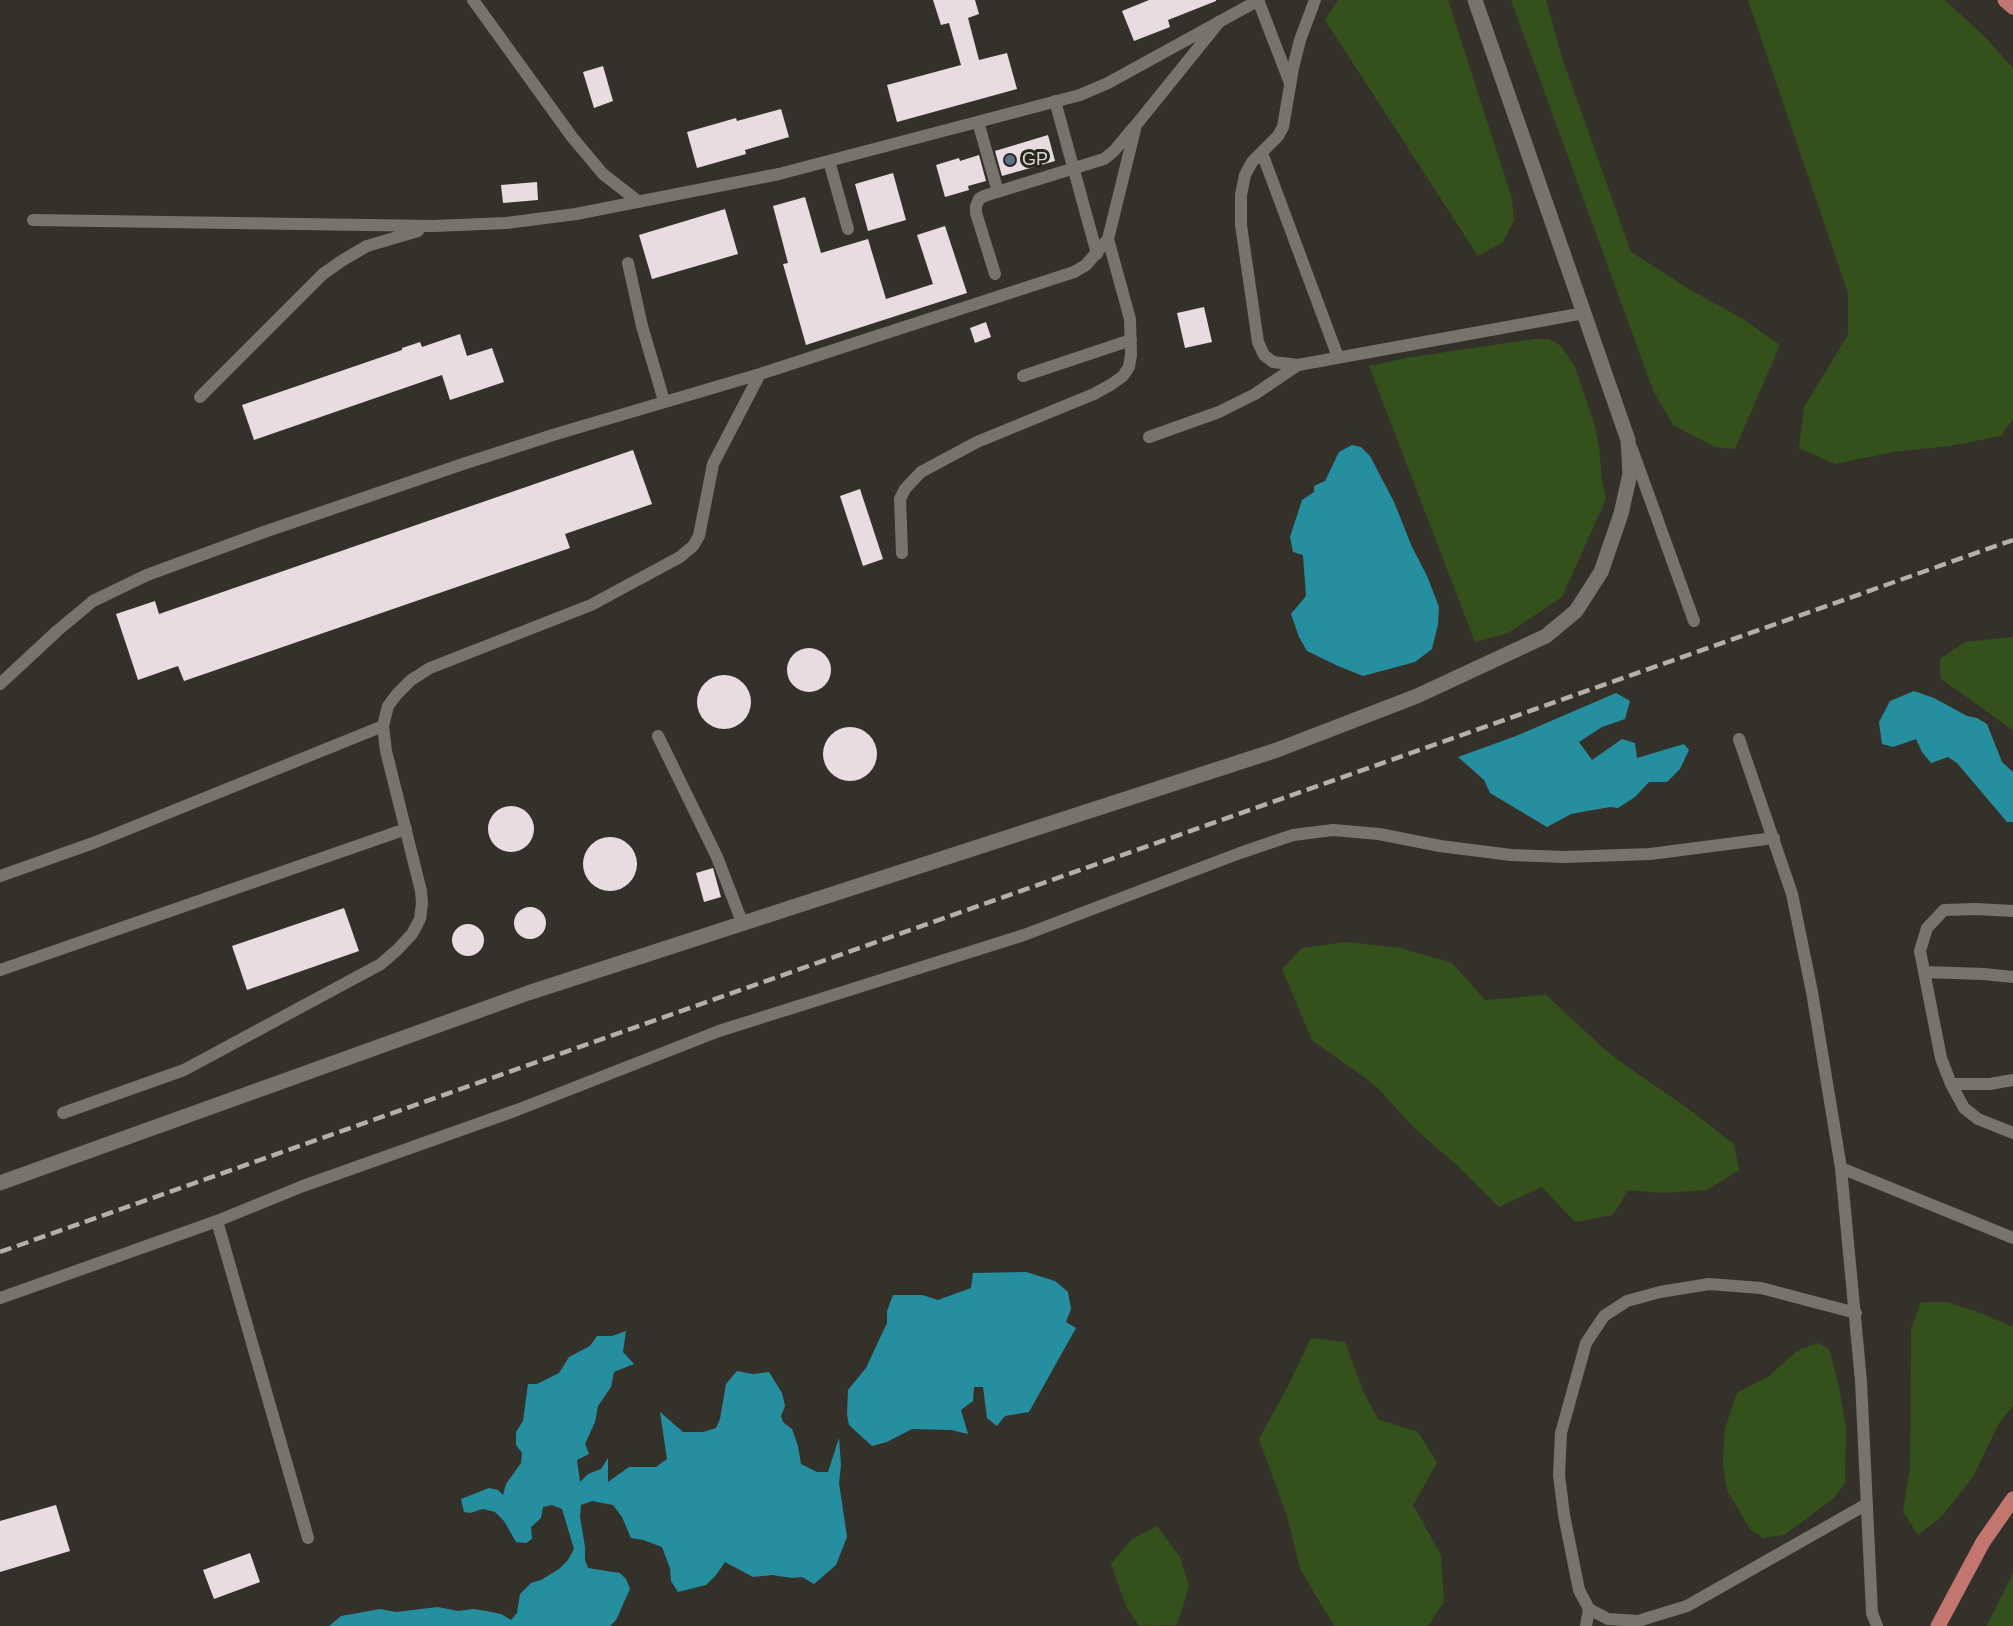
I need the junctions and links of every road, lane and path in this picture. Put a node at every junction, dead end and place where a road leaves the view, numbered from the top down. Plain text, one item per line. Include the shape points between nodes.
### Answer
1 (473, 0) edge
2 (1315, 0) edge
3 (1475, 0) edge
4 (2005, 0) edge
5 (1253, 1) edge
6 (2013, 7) edge
7 (1220, 21) junction
8 (1290, 84) junction
9 (1055, 102) junction
10 (978, 122) junction
11 (1136, 125) junction
12 (1262, 153) junction
13 (829, 160) junction
14 (1074, 169) junction
15 (998, 192) junction
16 (639, 202) junction
17 (33, 220) dead end
18 (434, 226) junction
19 (848, 229) dead end
20 (1108, 239) junction
21 (1097, 254) junction
22 (628, 263) dead end
23 (995, 274) dead end
24 (1584, 312) junction
25 (1131, 340) junction
26 (1338, 357) junction
27 (1298, 365) junction
28 (760, 374) junction
29 (1023, 376) dead end
30 (200, 397) dead end
31 (664, 401) junction
32 (1149, 437) dead end
33 (1628, 440) junction
34 (902, 553) dead end
35 (1694, 621) dead end
36 (0, 684) edge
37 (383, 726) junction
38 (658, 736) dead end
39 (1739, 739) dead end
40 (406, 829) junction
41 (1773, 838) junction
42 (0, 876) edge
43 (2013, 911) edge
44 (742, 922) junction
45 (0, 970) edge
46 (1924, 972) junction
47 (2013, 977) edge
48 (2013, 1080) edge
49 (1951, 1084) junction
50 (63, 1113) dead end
51 (2013, 1133) edge
52 (1841, 1168) junction
53 (0, 1183) edge
54 (217, 1221) junction
55 (2013, 1238) edge
56 (0, 1298) edge
57 (1856, 1314) junction
58 (2013, 1499) edge
59 (1867, 1503) junction
60 (308, 1538) dead end
61 (1589, 1610) junction
62 (1586, 1626) edge
63 (1877, 1626) edge
64 (1938, 1626) edge

1 - 16 lane via 603,174
2 - 8 lane
3 - 24 street
4 - 6 main road
5 - 7 lane
5 - 8 lane
7 - 9 lane via 1108,83
7 - 11 lane
8 - 12 lane via 1283,127
9 - 10 lane
9 - 14 lane
10 - 13 lane
10 - 15 lane
11 - 14 lane via 1104,159
11 - 20 lane
12 - 26 lane
12 - 27 lane via 1245,175 1241,195 1258,342 1263,355 1274,362
13 - 16 lane
13 - 19 lane
14 - 15 lane
14 - 21 lane
15 - 23 lane via 984,196 976,206
16 - 18 lane via 506,223
17 - 18 lane
18 - 30 lane via 367,246 330,269
20 - 21 lane
20 - 25 lane via 1126,304
21 - 28 lane via 1074,272
22 - 31 lane
24 - 26 lane
24 - 33 street
25 - 29 lane
25 - 34 lane via 1129,367 1112,384 977,442 929,467 910,482 900,499
26 - 27 lane
27 - 32 lane via 1228,408
28 - 31 lane
28 - 37 lane via 713,464 699,536 693,546 680,557 591,604 430,668 397,694 388,706
31 - 36 lane via 463,464 118,587 66,623
33 - 35 lane
33 - 44 street via 1630,474 1601,572 1576,611 1546,636 1417,696 1277,750
37 - 40 lane
37 - 42 lane via 96,842
38 - 44 lane via 717,857
39 - 41 lane
40 - 45 lane
40 - 50 lane via 421,891 420,919 412,933 381,964 184,1070
41 - 52 lane via 1791,894 1812,992
41 - 54 lane via 1650,854 1564,856 1511,855 1333,830 1293,836 1024,935 719,1031
43 - 46 lane via 1944,910 1927,928 1920,951
44 - 53 street via 528,993
46 - 47 lane
46 - 49 lane via 1941,1058
48 - 49 lane
49 - 51 lane via 1964,1108 1978,1119
52 - 55 lane
52 - 57 lane
54 - 56 lane
54 - 60 lane
57 - 59 lane
57 - 61 lane via 1761,1288 1709,1284 1626,1301 1604,1316 1586,1343 1561,1433 1559,1475 1564,1515 1579,1590
58 - 64 main road via 1983,1542
59 - 61 lane via 1687,1606 1638,1621 1608,1619
59 - 63 lane via 1872,1613
61 - 62 lane

